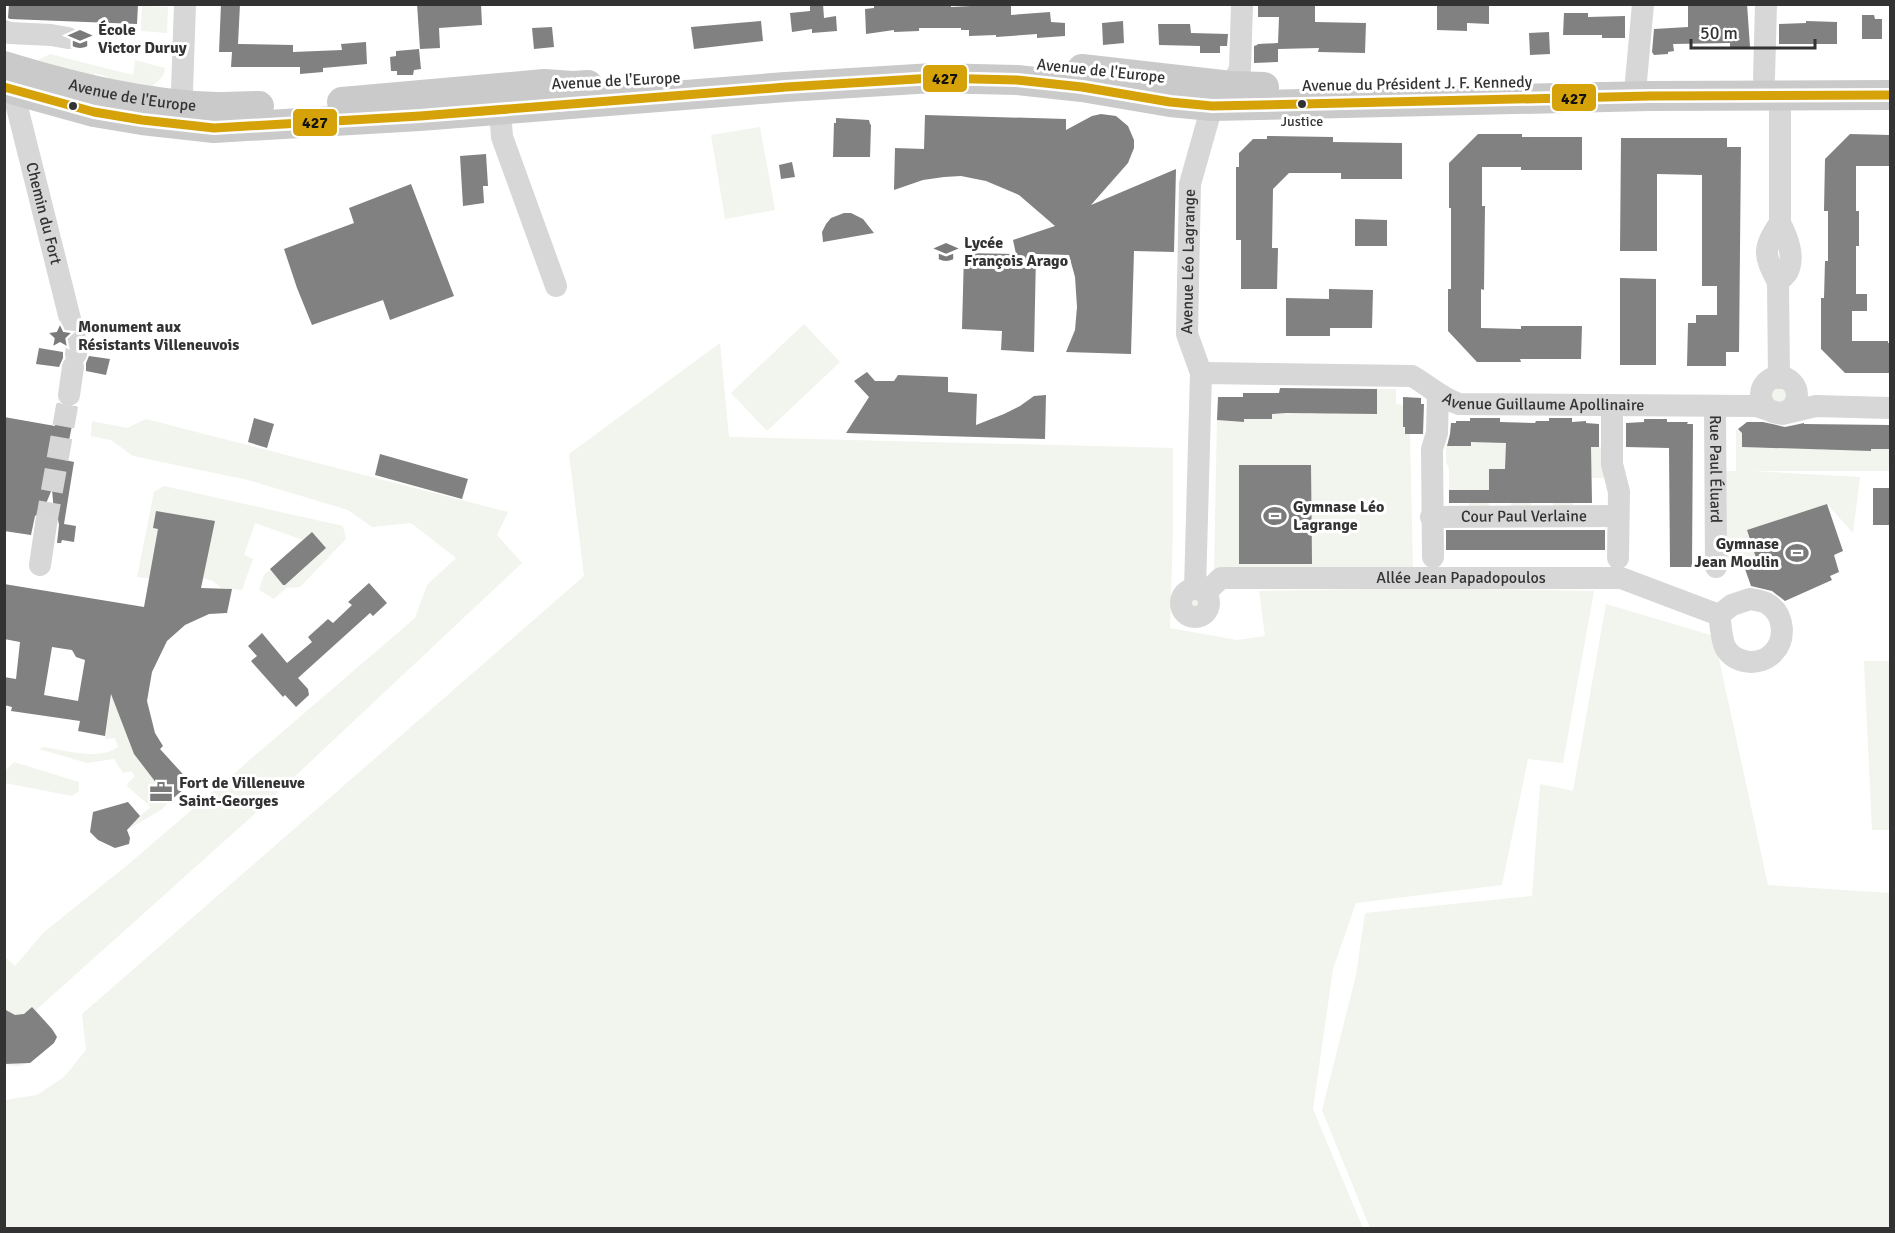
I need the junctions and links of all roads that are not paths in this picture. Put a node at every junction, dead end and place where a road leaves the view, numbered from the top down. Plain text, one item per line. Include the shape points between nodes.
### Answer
1 (186, 4) edge
2 (1242, 4) edge
3 (1643, 4) edge
4 (1766, 4) edge
5 (4, 31) edge
6 (68, 38) dead end
7 (14, 79) edge
8 (1890, 79) edge
9 (1636, 81) junction
10 (1772, 87) junction
11 (1890, 95) edge
12 (1222, 96) junction
13 (499, 99) junction
14 (181, 114) junction
15 (556, 286) dead end
16 (1201, 373) junction
17 (1779, 378) junction
18 (1796, 393) junction
19 (1438, 394) junction
20 (69, 395) tunnel mouth
21 (1612, 405) junction
22 (1715, 406) junction
23 (1816, 406) junction
24 (1890, 408) edge
25 (1774, 412) junction
26 (1618, 516) junction
27 (1431, 517) junction
28 (46, 524) tunnel mouth
29 (1433, 557) dead end
30 (1618, 558) dead end
31 (40, 565) dead end
32 (1716, 567) dead end
33 (1200, 591) joint
34 (1719, 615) dead end

1 - 14 street
2 - 12 street, Avenue Léo Lagrange via 1240,69
3 - 9 street
4 - 10 street
5 - 6 street
7 - 14 main road, Avenue de l'Europe via 94,112
7 - 20 street, Chemin du Fort via 17,107 77,347
8 - 10 main road, Avenue du Président J. F. Kennedy
9 - 10 main road, Avenue du Président J. F. Kennedy
9 - 12 main road, Avenue du Président J. F. Kennedy
10 - 11 main road, Avenue du Président J. F. Kennedy
10 - 12 main road, Avenue du Président J. F. Kennedy via 1650,96
10 - 17 street via 1780,223 1766,253 1778,282
12 - 13 main road, Avenue de l'Europe via 1133,74 1004,62 867,65 573,86 544,84
12 - 16 street, Avenue Léo Lagrange via 1190,184 1187,334
13 - 14 main road, Avenue de l'Europe via 420,116 214,128
13 - 15 street via 502,137
16 - 19 street, Avenue Guillaume Apollinaire via 1412,376
16 - 33 street, Avenue Léo Lagrange
17 - 18 street via 1790,381
17 - 25 street via 1770,380 1762,391 1764,404
18 - 23 street
18 - 25 street via 1793,406 1781,413
19 - 21 street, Avenue Guillaume Apollinaire via 1459,404
19 - 27 street
21 - 22 street, Avenue Guillaume Apollinaire
21 - 26 street via 1612,464 1619,492
22 - 25 street, Avenue Guillaume Apollinaire via 1756,406
22 - 32 street, Rue Paul Éluard
23 - 24 street, Avenue Guillaume Apollinaire
23 - 25 street, Avenue Guillaume Apollinaire via 1782,414
26 - 27 street, Cour Paul Verlaine
26 - 30 street
27 - 29 street
28 - 31 street
33 - 34 street, Allée Jean Papadopoulos via 1221,578 1621,578

